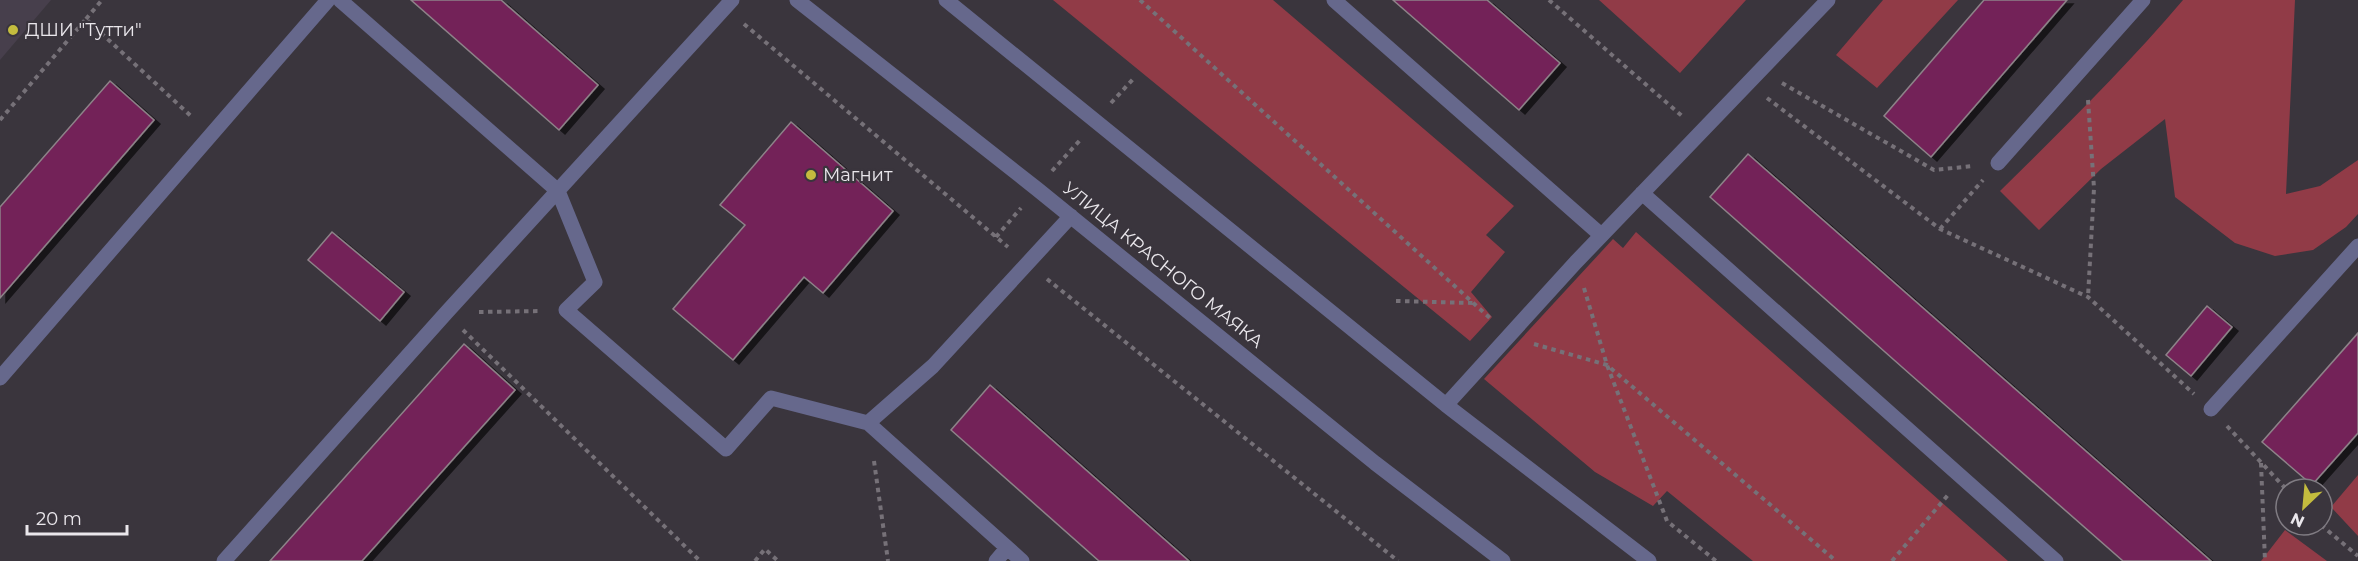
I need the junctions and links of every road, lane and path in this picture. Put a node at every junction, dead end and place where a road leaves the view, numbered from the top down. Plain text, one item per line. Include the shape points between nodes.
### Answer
1 (102, 0) edge
2 (328, 0) edge
3 (340, 0) edge
4 (797, 0) edge
5 (946, 0) edge
6 (1140, 0) edge
7 (1334, 0) edge
8 (1549, 0) edge
9 (1828, 0) edge
10 (2143, 0) edge
11 (729, 4) edge
12 (86, 20) junction
13 (1760, 71) junction
14 (1135, 77) dead end
15 (1747, 84) junction
16 (1109, 106) dead end
17 (0, 120) edge
18 (2089, 123) dead end
19 (1700, 132) junction
20 (211, 134) junction
21 (1084, 134) dead end
22 (1998, 163) junction
23 (1050, 174) dead end
24 (558, 191) junction
25 (1642, 193) junction
26 (1025, 203) dead end
27 (1071, 216) junction
28 (1940, 229) junction
29 (1601, 235) junction
30 (996, 237) junction
31 (2358, 246) edge
32 (1027, 262) junction
33 (1576, 262) junction
34 (2088, 297) junction
35 (1396, 301) dead end
36 (1474, 303) junction
37 (566, 310) junction
38 (446, 313) junction
39 (1509, 336) junction
40 (1607, 364) junction
41 (0, 378) edge
42 (1446, 405) junction
43 (2211, 409) junction
44 (868, 423) junction
45 (2261, 462) junction
46 (2275, 477) edge
47 (1948, 495) dead end
48 (2334, 536) edge
49 (1007, 548) junction
50 (2358, 556) edge
51 (224, 561) edge
52 (700, 561) edge
53 (755, 561) edge
54 (778, 561) edge
55 (888, 561) edge
56 (996, 561) edge
57 (1022, 561) edge
58 (1398, 561) edge
59 (1503, 561) edge
60 (1649, 561) edge
61 (1716, 561) edge
62 (1836, 561) edge
63 (1892, 561) edge
64 (2056, 561) edge
65 (2265, 561) edge

1 - 12 path
2 - 20 street
3 - 24 street
4 - 27 street, УЛИЦА КРАСНОГО МАЯКА
5 - 42 street
6 - 36 path
7 - 29 street
8 - 19 path
9 - 13 street
10 - 22 street
11 - 24 street
11 - 30 path
12 - 17 path
12 - 20 path
13 - 15 street
13 - 22 path via 1935,170
14 - 16 path
15 - 19 street
15 - 28 path
18 - 34 path via 2094,188
19 - 25 street
20 - 41 street
21 - 23 path
22 - 28 path
24 - 37 street via 595,282
24 - 38 street
25 - 29 street
25 - 64 street
26 - 30 path
27 - 32 street
27 - 59 street, УЛИЦА КРАСНОГО МАЯКА via 1375,463
28 - 34 path
29 - 33 street
30 - 32 path
31 - 43 street
32 - 44 street via 933,366
32 - 58 path
33 - 39 street
33 - 40 path
34 - 43 path
35 - 36 path
36 - 39 path
37 - 38 path
37 - 44 street via 726,449 771,398
38 - 51 street
38 - 52 path
39 - 40 path
39 - 42 street
40 - 61 path via 1667,521
40 - 62 path
42 - 60 street
43 - 45 path
44 - 49 street
44 - 55 path
45 - 46 path
45 - 65 path
47 - 63 path
48 - 50 path
49 - 56 street
49 - 57 street
53 - 54 path via 765,549

